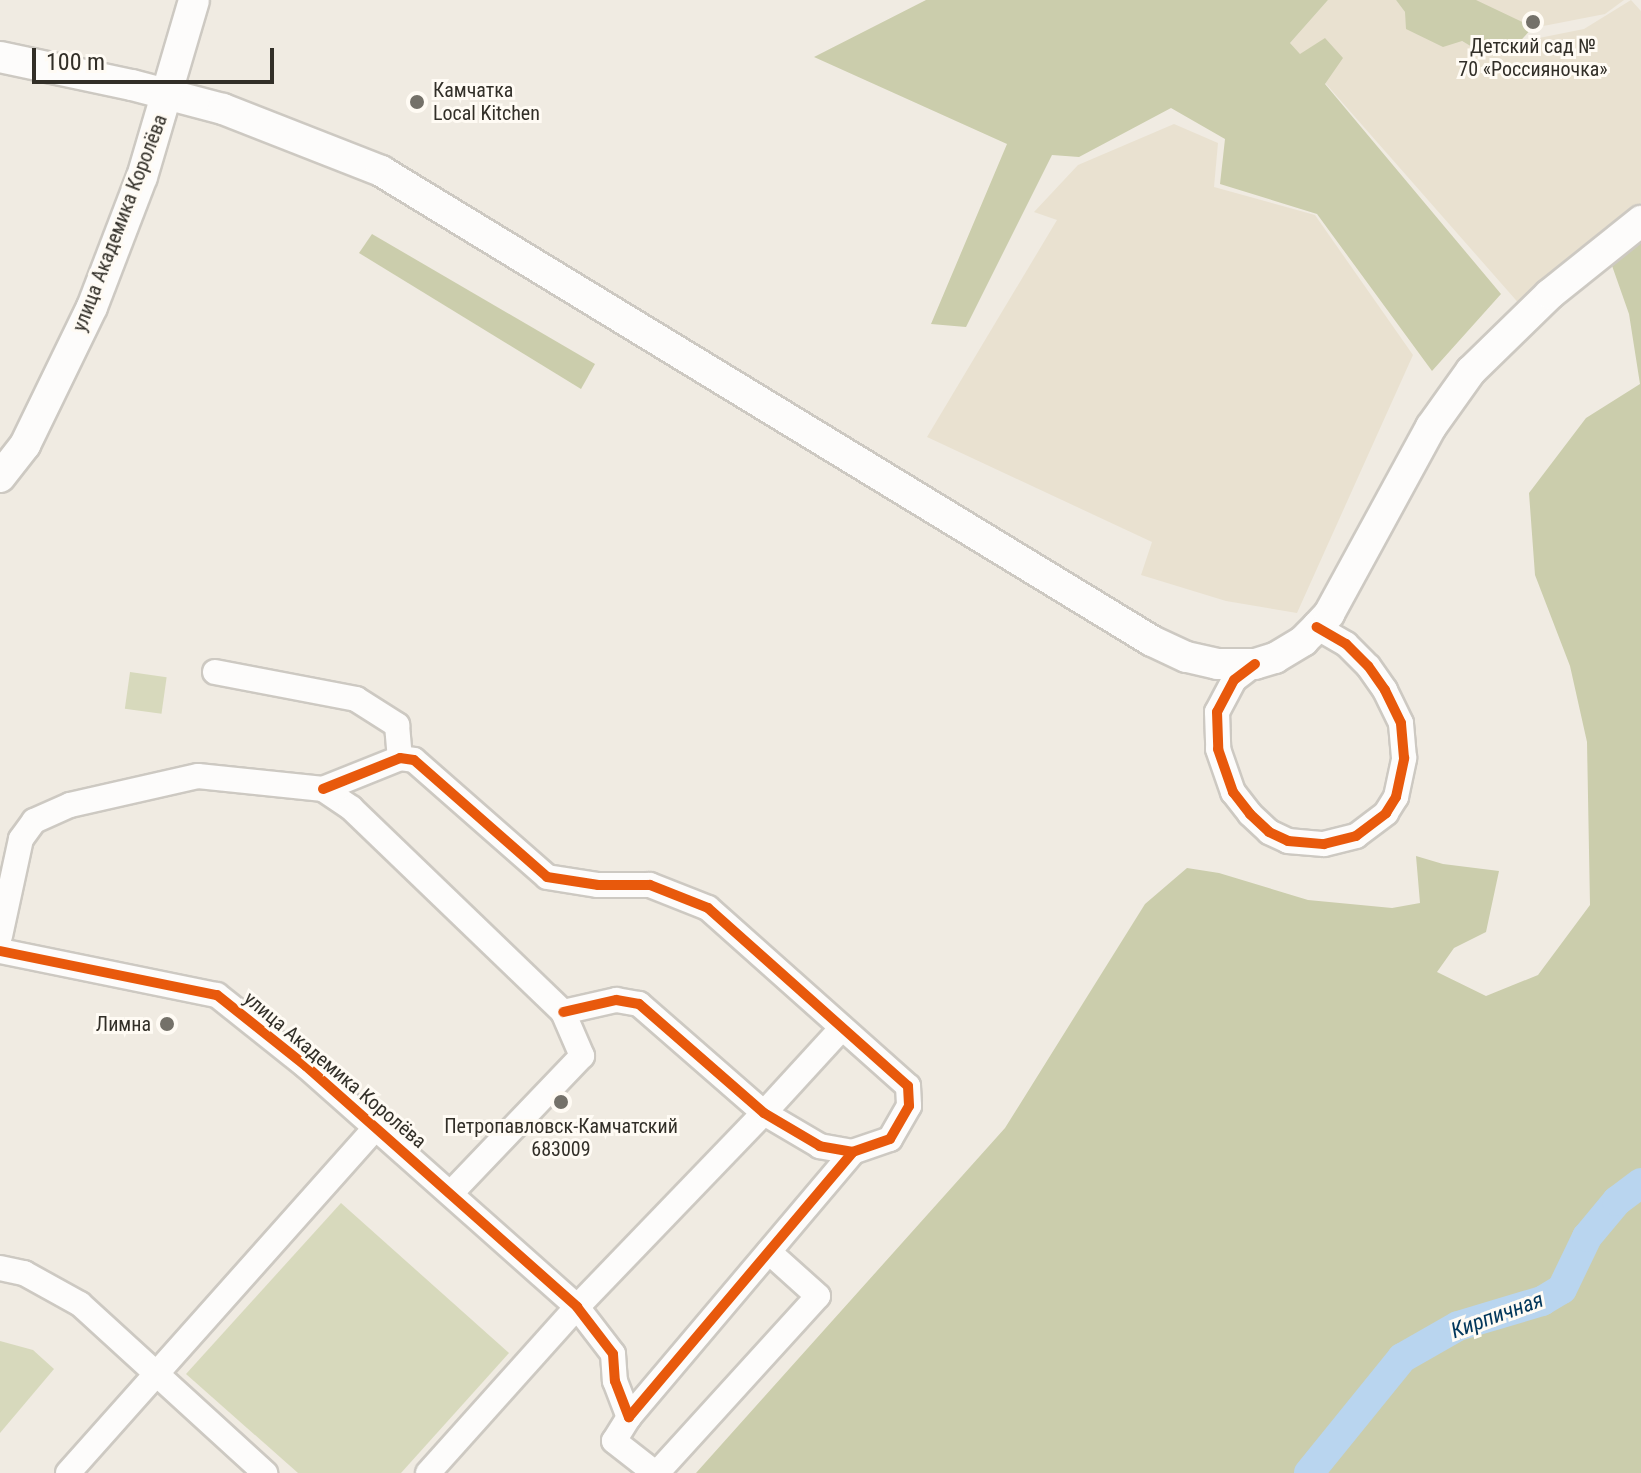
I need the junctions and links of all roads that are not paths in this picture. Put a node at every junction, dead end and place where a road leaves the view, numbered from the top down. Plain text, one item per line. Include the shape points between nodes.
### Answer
1 (194, 0) edge
2 (0, 57) edge
3 (169, 94) junction
4 (1641, 221) edge
5 (0, 477) edge
6 (1317, 627) junction
7 (1255, 664) junction
8 (215, 672) dead end
9 (400, 758) junction
10 (323, 789) junction
11 (0, 936) edge
12 (0, 951) edge
13 (563, 1012) junction
14 (842, 1028) junction
15 (764, 1113) junction
16 (375, 1128) junction
17 (853, 1152) junction
18 (451, 1193) junction
19 (769, 1252) junction
20 (0, 1268) edge
21 (577, 1307) junction
22 (156, 1375) junction
23 (629, 1417) junction
24 (68, 1473) edge
25 (265, 1473) edge
26 (428, 1473) edge
27 (656, 1473) edge

1 - 3 main road, улица Академика Королёва
2 - 3 main road
3 - 5 main road, улица Академика Королёва via 92,307 25,445
3 - 7 main road via 283,130 381,171 1152,641 1217,664
4 - 6 main road via 1550,294 1471,371 1431,427
6 - 7 main road via 1288,652
6 - 7 street via 1346,644 1368,666 1401,723 1404,758 1396,797 1386,813 1356,836 1324,844 1288,841 1269,832 1233,792 1218,749 1217,712 1234,680
8 - 9 street via 356,699 397,725
9 - 10 street
9 - 14 street via 414,760 547,877 598,885 650,885 708,908
10 - 11 street via 198,776 70,805 34,821 21,839
10 - 13 street via 351,808
12 - 16 street, улица Академика Королёва via 217,995
13 - 15 street via 616,1000 639,1004
13 - 18 street via 582,1056
14 - 15 street
14 - 17 street via 908,1086 909,1096 909,1106 890,1139
15 - 17 street via 820,1146
15 - 21 street
16 - 18 street, улица Академика Королёва
16 - 22 street, улица Академика Королёва
17 - 19 street
18 - 21 street, улица Академика Королёва
19 - 23 street
19 - 27 street via 818,1296
20 - 22 street via 24,1273 80,1304
21 - 23 street, улица Академика Королёва via 613,1354 615,1381
21 - 26 street
22 - 24 street, улица Академика Королёва
22 - 25 street
23 - 27 street via 614,1441

